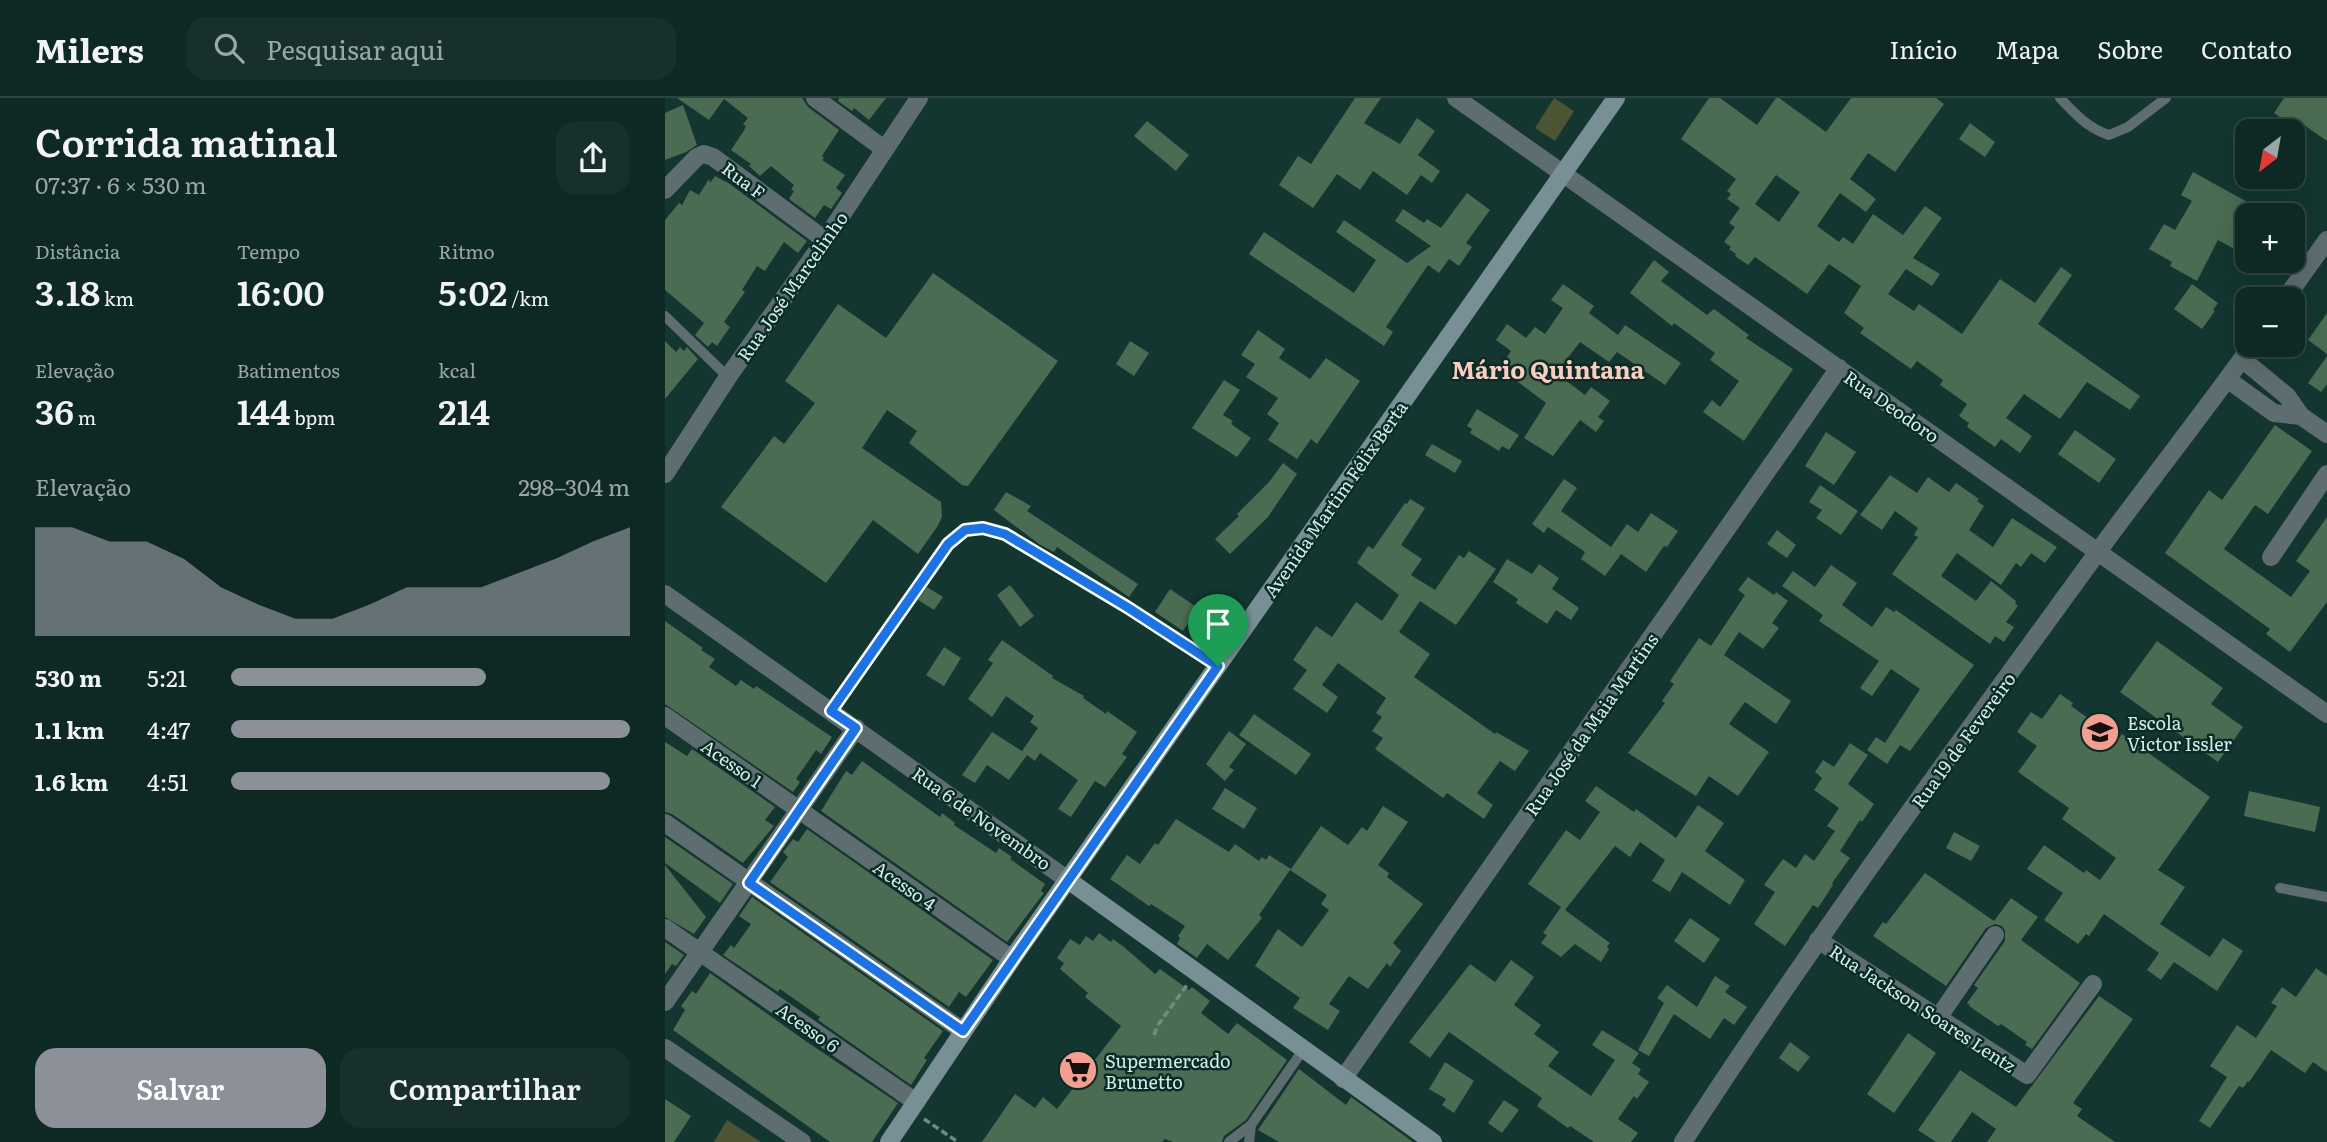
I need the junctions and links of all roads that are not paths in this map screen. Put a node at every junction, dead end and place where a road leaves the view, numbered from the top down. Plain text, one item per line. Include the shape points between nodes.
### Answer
1 (815, 98) edge
2 (919, 98) edge
3 (1456, 98) edge
4 (1616, 98) edge
5 (2060, 98) edge
6 (2166, 98) edge
7 (884, 149) junction
8 (1563, 175) junction
9 (665, 190) edge
10 (825, 240) junction
11 (2327, 240) edge
12 (2293, 287) edge
13 (665, 316) edge
14 (2243, 357) edge
15 (2252, 357) edge
16 (1839, 368) junction
17 (728, 377) junction
18 (2227, 379) junction
19 (2301, 416) junction
20 (2327, 434) edge
21 (667, 467) edge
22 (2327, 474) edge
23 (2098, 552) junction
24 (2271, 556) dead end
25 (665, 594) edge
26 (1218, 666) junction
27 (831, 711) junction
28 (2327, 714) edge
29 (665, 716) edge
30 (856, 728) junction
31 (799, 810) junction
32 (665, 823) edge
33 (1068, 880) junction
34 (749, 883) junction
35 (2280, 888) dead end
36 (2327, 897) edge
37 (665, 928) edge
38 (1995, 935) dead end
39 (1818, 940) junction
40 (701, 952) junction
41 (1012, 960) junction
42 (2093, 984) dead end
43 (665, 1002) edge
44 (1938, 1018) junction
45 (963, 1031) junction
46 (665, 1048) edge
47 (1303, 1050) junction
48 (1343, 1079) junction
49 (913, 1106) junction
50 (1251, 1125) junction
51 (802, 1142) edge
52 (889, 1142) edge
53 (1229, 1142) edge
54 (1249, 1142) edge
55 (1433, 1142) edge
56 (1683, 1142) edge

1 - 7 street
2 - 7 street, Rua José Marcelinho
3 - 8 street, Rua Deodoro
4 - 8 street, Avenida Martim Félix Berta
5 - 6 lane via 2094,130 2109,135 2129,127
7 - 10 street, Rua José Marcelinho
8 - 16 street, Rua Deodoro
8 - 26 street, Avenida Martim Félix Berta
9 - 10 street, Rua F via 704,154
10 - 17 street, Rua José Marcelinho
11 - 12 street
13 - 17 lane
14 - 18 street, Rua 19 de Fevereiro
15 - 19 street
16 - 23 street, Rua Deodoro
16 - 48 street, Rua José da Maia Martins
17 - 21 street, Rua José Marcelinho
18 - 19 street via 2274,413
18 - 23 street, Rua 19 de Fevereiro
19 - 20 street
22 - 24 street
23 - 28 street, Rua Deodoro
23 - 39 street, Rua 19 de Fevereiro
25 - 27 street, Rua 6 de Novembro
26 - 27 lane via 1005,534 983,528 965,530 948,544
26 - 33 street, Avenida Martim Félix Berta
27 - 30 street, Rua 6 de Novembro
29 - 31 street, Acesso 1
30 - 31 street
30 - 33 street, Rua 6 de Novembro
31 - 34 street
31 - 41 street, Acesso 4
32 - 34 street
33 - 41 street, Avenida Martim Félix Berta
33 - 47 street, Rua 6 de Novembro
34 - 40 street
34 - 45 street
35 - 36 lane
37 - 40 street, Acesso 6
38 - 44 street
39 - 44 street, Rua Jackson Soares Lentz
39 - 56 street, Rua 19 de Fevereiro
40 - 43 street
40 - 49 street, Acesso 6
41 - 45 street, Avenida Martim Félix Berta
42 - 44 street, Rua Jackson Soares Lentz via 2027,1075
45 - 49 street, Avenida Martim Félix Berta
46 - 51 street
47 - 48 street, Rua 6 de Novembro
47 - 50 lane
48 - 55 street, Rua 6 de Novembro
49 - 52 street, Avenida Martim Félix Berta
50 - 53 lane
50 - 54 lane

